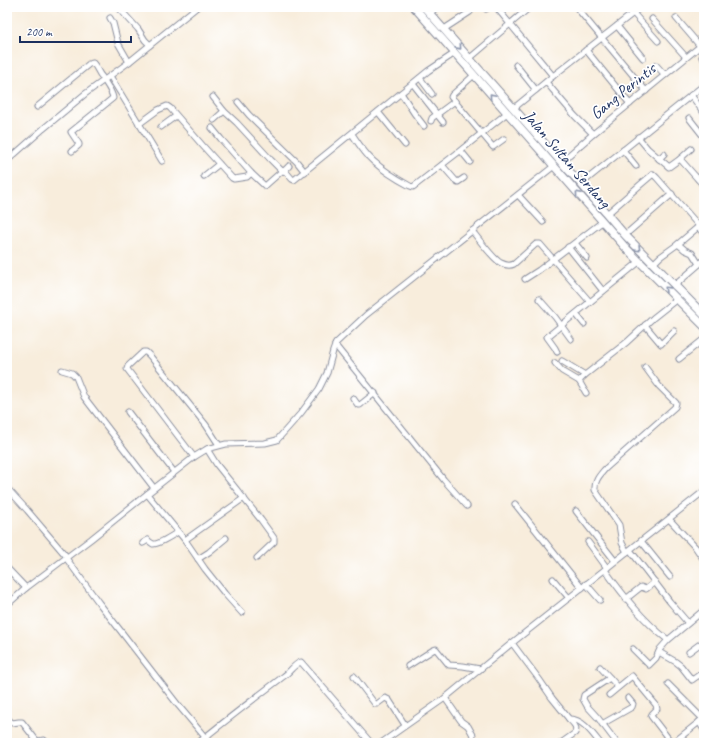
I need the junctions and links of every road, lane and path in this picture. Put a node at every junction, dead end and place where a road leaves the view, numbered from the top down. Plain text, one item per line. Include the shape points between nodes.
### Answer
1 (118, 7) edge
2 (197, 7) edge
3 (414, 7) edge
4 (424, 7) edge
5 (437, 7) edge
6 (496, 7) edge
7 (530, 7) edge
8 (576, 7) edge
9 (641, 7) edge
10 (470, 12) dead end
11 (430, 13) junction
12 (633, 13) junction
13 (110, 18) dead end
14 (676, 18) dead end
15 (652, 19) dead end
16 (510, 24) junction
17 (617, 26) junction
18 (444, 29) junction
19 (602, 38) junction
20 (658, 41) dead end
21 (702, 44) edge
22 (150, 45) junction
23 (586, 50) junction
24 (455, 53) junction
25 (686, 57) junction
26 (470, 58) junction
27 (643, 58) dead end
28 (129, 62) junction
29 (516, 65) dead end
30 (656, 65) dead end
31 (474, 75) junction
32 (665, 75) junction
33 (110, 76) junction
34 (553, 76) junction
35 (420, 78) junction
36 (104, 80) junction
37 (546, 82) junction
38 (413, 84) junction
39 (704, 85) edge
40 (536, 90) junction
41 (646, 91) junction
42 (401, 93) junction
43 (432, 94) dead end
44 (691, 95) junction
45 (213, 97) dead end
46 (455, 101) junction
47 (238, 102) dead end
48 (630, 104) junction
49 (37, 107) dead end
50 (514, 108) junction
51 (224, 111) junction
52 (378, 112) junction
53 (507, 113) junction
54 (704, 113) edge
55 (437, 115) junction
56 (176, 116) junction
57 (689, 118) dead end
58 (214, 120) dead end
59 (431, 121) dead end
60 (443, 122) dead end
61 (139, 124) junction
62 (424, 126) dead end
63 (161, 127) dead end
64 (212, 128) dead end
65 (352, 134) junction
66 (482, 134) junction
67 (593, 134) junction
68 (638, 137) junction
69 (704, 137) edge
70 (504, 139) dead end
71 (405, 145) dead end
72 (691, 149) dead end
73 (623, 150) junction
74 (72, 151) dead end
75 (461, 151) junction
76 (664, 154) dead end
77 (658, 159) junction
78 (680, 159) junction
79 (7, 161) edge
80 (162, 161) dead end
81 (470, 162) dead end
82 (219, 164) junction
83 (558, 164) junction
84 (442, 165) junction
85 (289, 166) dead end
86 (636, 166) dead end
87 (283, 171) junction
88 (305, 172) junction
89 (251, 173) junction
90 (704, 173) edge
91 (204, 176) dead end
92 (464, 178) dead end
93 (698, 179) junction
94 (581, 184) junction
95 (704, 186) edge
96 (672, 194) junction
97 (518, 195) junction
98 (607, 214) junction
99 (543, 222) dead end
100 (602, 222) junction
101 (704, 222) edge
102 (698, 227) junction
103 (472, 231) junction
104 (704, 234) edge
105 (625, 235) junction
106 (575, 243) junction
107 (678, 244) junction
108 (568, 247) junction
109 (587, 258) dead end
110 (553, 259) junction
111 (704, 260) edge
112 (639, 262) junction
113 (653, 264) junction
114 (699, 264) junction
115 (525, 279) dead end
116 (674, 286) junction
117 (603, 291) junction
118 (539, 299) dead end
119 (677, 299) junction
120 (590, 302) junction
121 (576, 314) junction
122 (704, 315) edge
123 (584, 324) dead end
124 (561, 325) junction
125 (645, 325) junction
126 (704, 326) edge
127 (674, 331) dead end
128 (571, 339) dead end
129 (704, 339) edge
130 (335, 345) junction
131 (557, 352) dead end
132 (679, 359) dead end
133 (555, 363) dead end
134 (645, 367) dead end
135 (62, 370) dead end
136 (562, 370) junction
137 (585, 375) junction
138 (579, 381) junction
139 (375, 393) junction
140 (586, 393) dead end
141 (353, 398) dead end
142 (128, 412) dead end
143 (219, 445) junction
144 (207, 449) junction
145 (194, 457) junction
146 (174, 472) junction
147 (7, 488) edge
148 (154, 488) junction
149 (704, 491) edge
150 (147, 494) junction
151 (244, 498) junction
152 (515, 504) dead end
153 (467, 506) dead end
154 (576, 511) dead end
155 (669, 519) junction
156 (178, 532) junction
157 (226, 538) dead end
158 (185, 540) junction
159 (588, 542) dead end
160 (641, 542) junction
161 (143, 543) dead end
162 (628, 551) junction
163 (67, 557) junction
164 (257, 558) dead end
165 (198, 559) junction
166 (704, 560) edge
167 (615, 562) junction
168 (7, 568) edge
169 (606, 569) junction
170 (670, 577) dead end
171 (553, 579) dead end
172 (654, 582) junction
173 (586, 584) junction
174 (26, 588) junction
175 (582, 588) junction
176 (569, 598) junction
177 (626, 599) junction
178 (600, 600) dead end
179 (7, 605) edge
180 (704, 610) edge
181 (242, 612) dead end
182 (688, 623) junction
183 (668, 640) junction
184 (704, 641) edge
185 (512, 643) junction
186 (633, 649) dead end
187 (659, 651) junction
188 (689, 652) dead end
189 (408, 666) dead end
190 (600, 667) dead end
191 (480, 669) junction
192 (354, 676) dead end
193 (610, 678) junction
194 (704, 679) edge
195 (668, 684) dead end
196 (618, 687) junction
197 (609, 695) dead end
198 (445, 698) junction
199 (628, 698) dead end
200 (7, 718) edge
201 (569, 719) junction
202 (702, 719) edge
203 (602, 724) junction
204 (405, 725) junction
205 (704, 730) edge
206 (205, 737) junction
207 (679, 741) edge
208 (597, 742) edge
209 (47, 743) edge
210 (198, 743) edge
211 (210, 743) edge
212 (371, 743) edge
213 (381, 743) edge
214 (467, 743) edge
215 (561, 743) edge
216 (618, 743) edge
217 (671, 743) edge

1 - 22 street
2 - 22 street
3 - 24 highway, Jalan Sultan Serdang
4 - 11 highway, Jalan Sultan Serdang
5 - 11 street
6 - 16 street
7 - 16 street
8 - 19 street
9 - 12 street
10 - 18 street
11 - 18 highway, Jalan Sultan Serdang
12 - 17 street
12 - 20 street
13 - 28 street via 118,43
14 - 21 street
15 - 25 street
16 - 26 street
16 - 34 street
17 - 19 street
17 - 27 street
18 -> 26 highway, Jalan Sultan Serdang
19 - 23 street
19 - 41 street
21 - 25 street, Gang Perintis
22 - 28 street
23 - 34 street
23 - 48 street
24 - 31 highway, Jalan Sultan Serdang
24 - 35 street
25 - 32 street, Gang Perintis
26 - 50 highway, Jalan Sultan Serdang
28 - 33 street
29 - 40 street
30 - 32 street
31 - 46 street via 452,95
53 -> 31 highway, Jalan Sultan Serdang
32 - 41 street, Gang Perintis
33 - 36 street
33 - 61 street
34 - 37 street
35 - 38 street
35 - 43 street
36 - 49 street via 95,64 90,63
36 - 74 street via 113,98 71,132 79,144
36 - 79 street
37 - 40 street
37 - 67 street
38 - 42 street
38 - 55 street
39 - 44 street
40 - 50 street
41 - 48 street, Gang Perintis
42 - 52 street
42 - 62 street
44 - 54 street
44 - 68 street
45 - 51 street
46 - 55 street
46 - 66 street
47 - 88 street
48 - 67 street, Gang Perintis
50 - 83 highway, Jalan Sultan Serdang
51 - 58 street
51 - 87 street
52 - 65 street
52 - 71 street
53 - 66 street
53 - 83 highway, Jalan Sultan Serdang
55 - 59 street
55 - 60 street
56 - 61 street via 166,105
56 - 63 street
56 - 82 street
57 - 69 street
61 - 80 street
64 - 89 street
65 - 84 street via 372,161 410,186 414,186
65 - 88 street
66 - 70 street via 493,147
66 - 75 street
67 - 83 street, Gang Perintis
68 - 73 street
68 - 77 street
72 - 78 street
73 - 86 street
73 - 94 street
75 - 81 street
75 - 84 street
76 - 77 street
77 - 78 street via 670,167
78 - 93 street
82 - 89 street via 234,179 247,177
82 - 91 street
83 - 94 highway, Jalan Sultan Serdang
83 - 97 street, Gang Perintis
100 -> 83 highway, Jalan Sultan Serdang
84 - 92 street via 458,182
85 - 87 street
87 - 88 street via 294,180
87 - 89 street via 265,186
90 - 93 street
93 - 95 street
94 - 98 highway, Jalan Sultan Serdang
96 - 98 street via 652,174
96 - 102 street
96 - 105 street
97 - 99 street
97 - 103 street, Gang Perintis
98 - 105 highway, Jalan Sultan Serdang
100 - 106 street
100 - 112 highway, Jalan Sultan Serdang
101 - 102 street
102 - 104 street
102 - 107 street
103 - 110 street via 502,264 514,264 539,244
103 - 130 street, Gang Perintis via 366,315
105 -> 113 highway, Jalan Sultan Serdang
106 - 108 street
106 - 109 street
107 - 113 street
107 - 114 street via 692,253
108 - 110 street
108 - 117 street
110 - 115 street
110 - 120 street
111 - 114 street
112 - 117 street
119 -> 112 highway, Jalan Sultan Serdang
113 - 116 highway, Jalan Sultan Serdang
114 - 116 street
116 - 122 highway, Jalan Sultan Serdang
117 - 120 street
118 - 124 street
119 - 125 street
119 - 126 highway, Jalan Sultan Serdang
120 - 121 street
121 - 123 street
121 - 124 street
124 - 128 street
124 - 131 street via 547,337
125 - 127 street via 660,344
125 - 137 street
129 - 132 street
130 - 139 street
130 - 143 street via 327,373 319,389 277,440
133 - 136 street
134 - 162 street via 676,403 675,407 605,469 594,486 619,525 622,543
135 - 148 street via 76,377 84,397
136 - 137 street via 565,363
136 - 138 street
137 - 138 street
138 - 140 street
139 - 141 street via 360,406
139 - 153 street
142 - 146 street
143 - 144 street
143 - 145 street via 150,356 143,352 127,369
144 - 145 street
144 - 151 street
145 - 146 street
146 - 148 street
147 - 163 street
148 - 150 street
149 - 155 street
150 - 156 street
150 - 163 street
151 - 158 street
151 - 164 street via 274,538 273,543
152 - 175 street
154 - 167 street
155 - 160 street
155 - 166 street
156 - 158 street
156 - 161 street via 155,544 148,540
157 - 165 street
158 - 165 street
159 - 169 street
160 - 162 street
160 - 170 street
162 - 167 street
162 - 172 street
163 - 174 street
163 - 206 street via 99,603
165 - 181 street
167 - 169 street
168 - 174 street
169 - 173 street
169 - 177 street
171 - 176 street
172 - 177 street via 646,589 641,587
172 - 182 street
173 - 175 street
173 - 178 street
174 - 179 street
175 - 176 street
176 - 185 street
177 - 183 street
180 - 182 street
182 - 183 street
183 - 187 street
184 - 188 street
185 - 191 street
185 - 201 street
186 - 187 street via 649,665
187 - 194 street via 676,662 692,680 699,675
189 - 191 street via 436,650 449,665
190 - 193 street
191 - 198 street
192 - 204 street via 375,704 387,698
193 - 196 street
193 - 203 street via 583,697
195 - 202 street
196 - 197 street
196 - 217 street via 633,677 656,705 651,716
198 - 204 street
198 - 214 street via 474,735
199 - 203 street via 633,704 632,707
200 - 209 street via 12,723 22,722 36,740 44,740
201 - 208 street via 582,724 594,734
201 - 215 street via 576,727 576,731
202 - 205 street
202 - 207 street
203 - 216 street
204 - 213 street
206 - 210 street
206 - 211 street
206 - 212 street via 301,662
207 - 217 street

